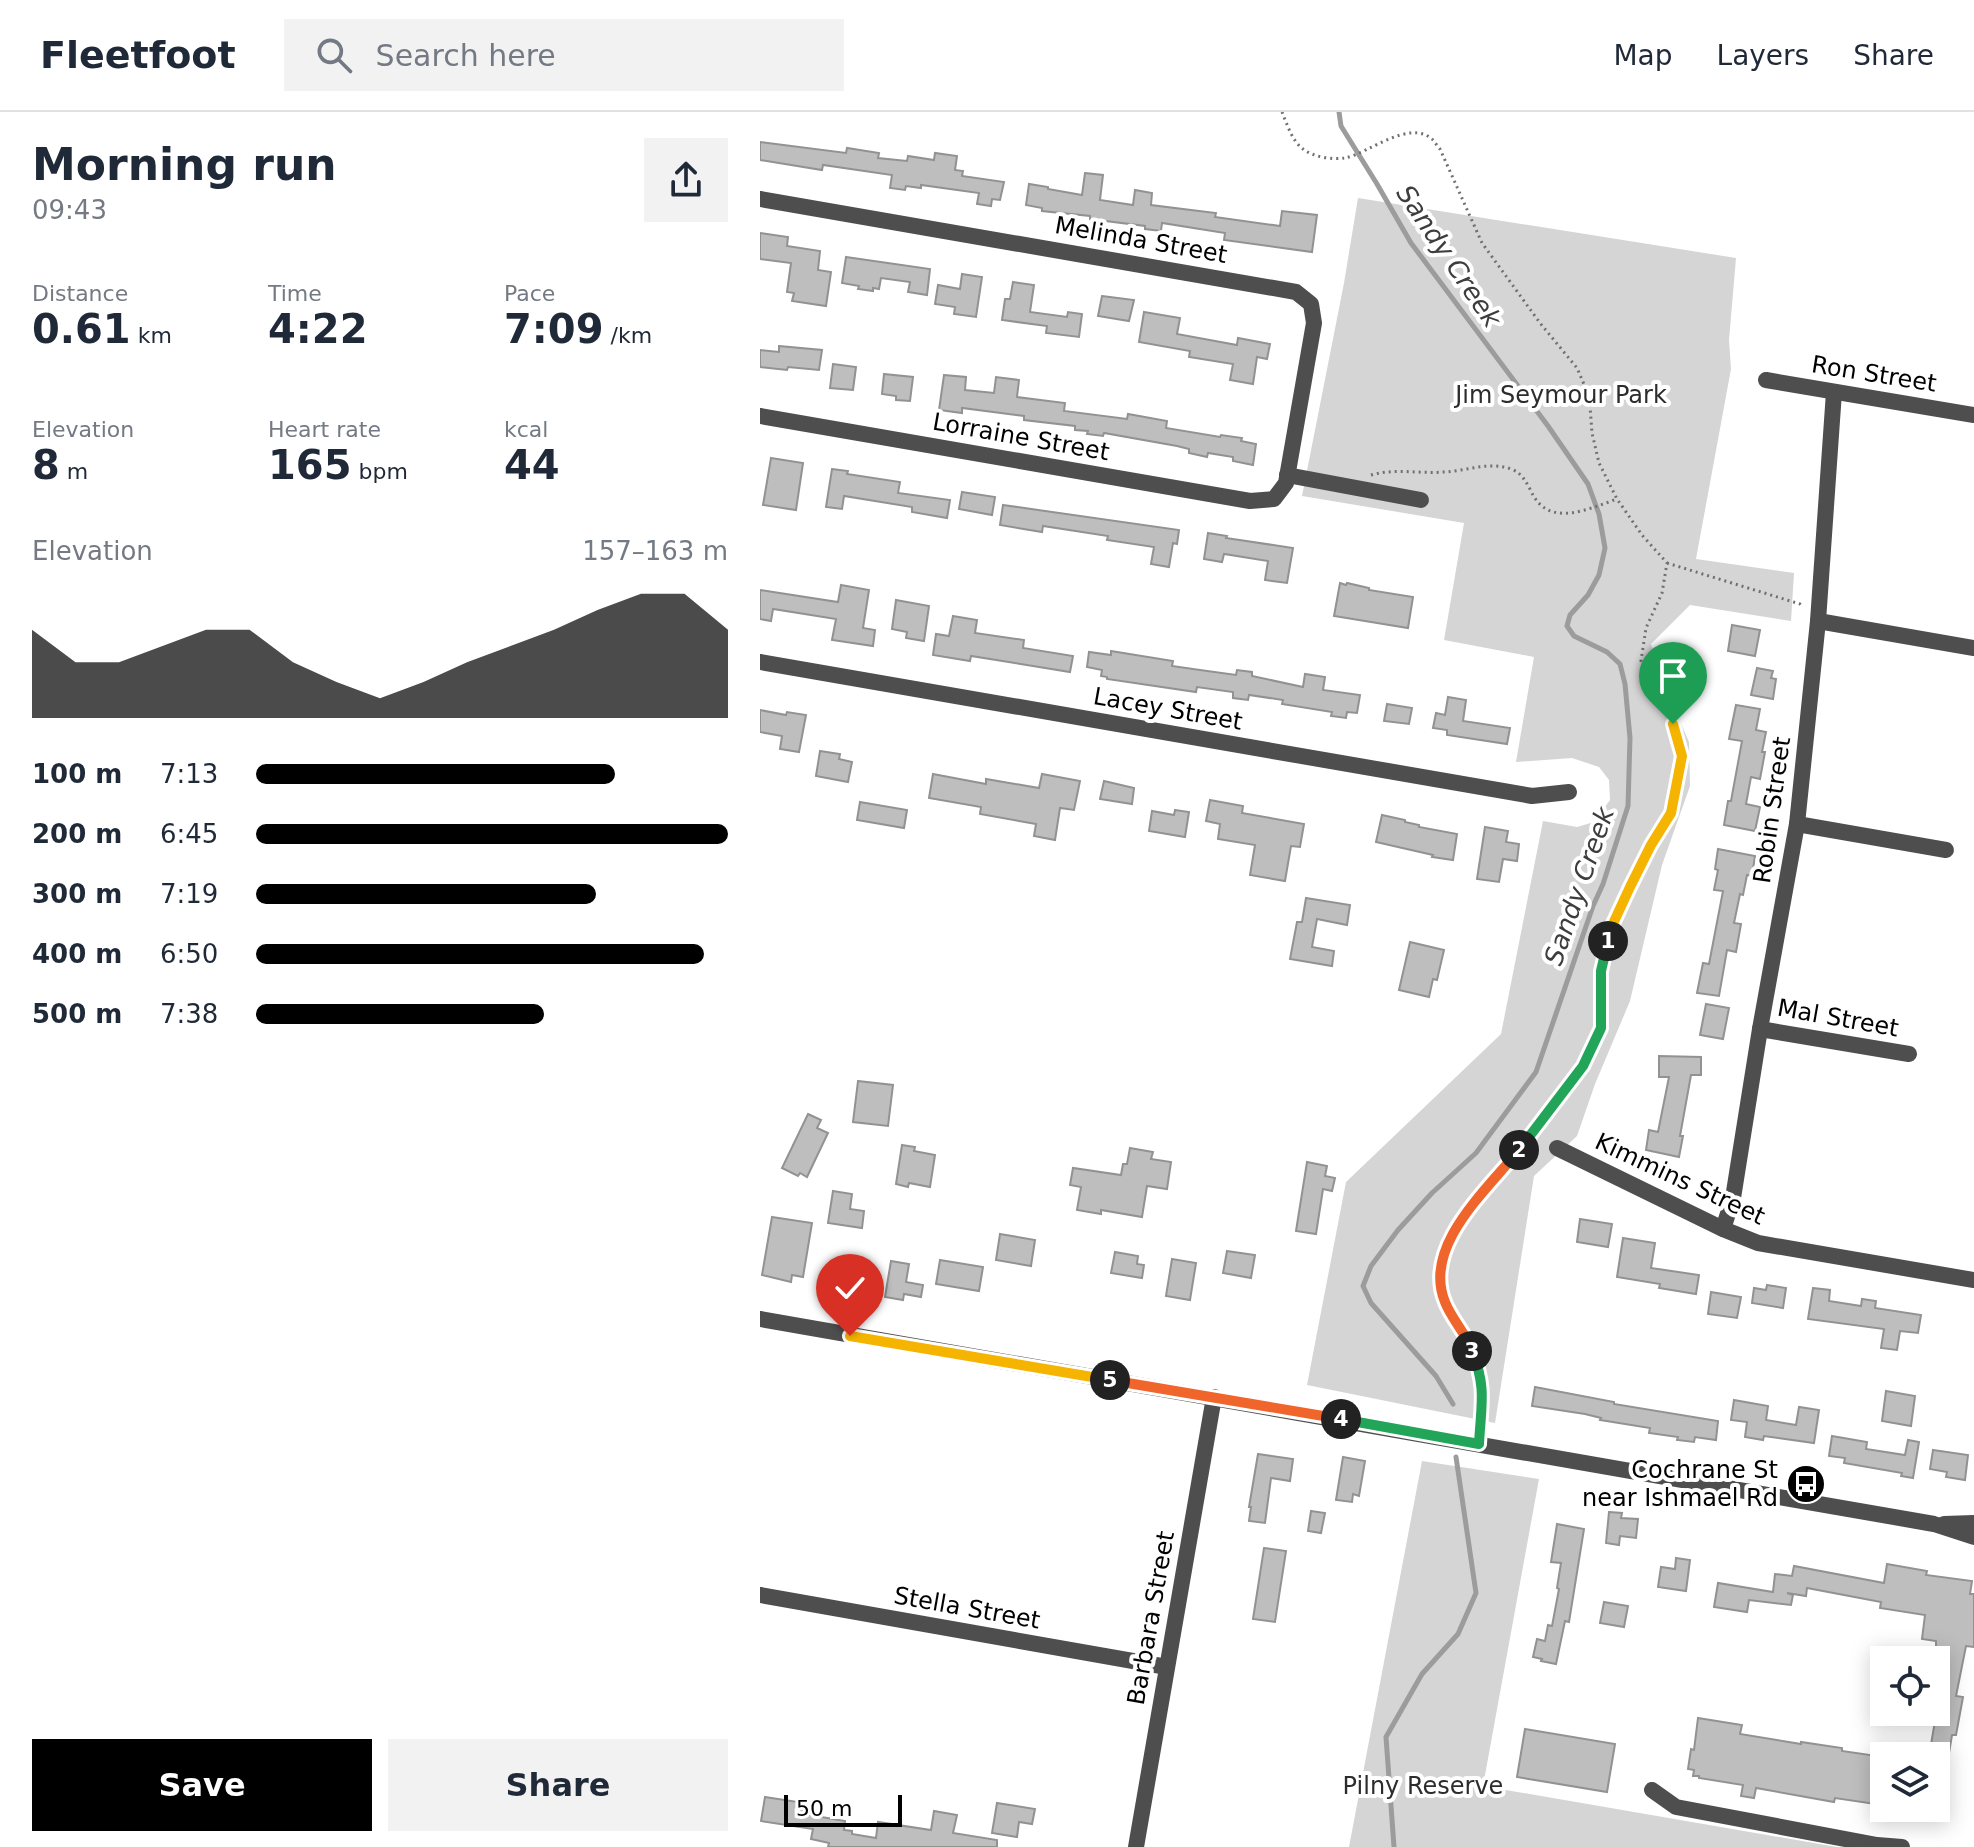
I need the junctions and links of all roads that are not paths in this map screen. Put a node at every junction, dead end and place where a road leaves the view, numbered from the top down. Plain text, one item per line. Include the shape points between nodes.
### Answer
1 (760, 199) edge
2 (1766, 380) dead end
3 (1834, 392) junction
4 (1974, 415) edge
5 (760, 416) edge
6 (1287, 475) junction
7 (1274, 499) joint
8 (1421, 500) dead end
9 (1818, 621) junction
10 (1974, 648) edge
11 (760, 662) edge
12 (1569, 792) dead end
13 (1797, 824) junction
14 (1946, 850) dead end
15 (1760, 1029) junction
16 (1909, 1054) dead end
17 (1557, 1148) dead end
18 (1723, 1229) junction
19 (1974, 1280) edge
20 (760, 1319) edge
21 (1214, 1397) junction
22 (1974, 1523) edge
23 (1934, 1524) junction
24 (1974, 1537) edge
25 (760, 1595) edge
26 (1167, 1667) junction
27 (1652, 1790) dead end
28 (1136, 1847) edge
29 (1902, 1847) edge

1 - 6 street, Melinda Street via 1296,292 1311,304 1314,323
2 - 3 street, Ron Street
3 - 4 street, Ron Street
3 - 9 street, Robin Street
5 - 7 street, Lorraine Street via 1250,501
6 - 7 street, Melinda Street
6 - 8 street
9 - 10 street
9 - 13 street, Robin Street
11 - 12 street, Lacey Street via 1532,796
13 - 14 street
13 - 15 street, Robin Street
15 - 16 street, Mal Street
15 - 18 street, Robin Street via 1733,1198
17 - 18 street, Kimmins Street
18 - 19 street, Kimmins Street via 1758,1243
20 - 21 street
21 - 23 street
21 - 26 street, Barbara Street
22 - 23 street
23 - 24 street
25 - 26 street, Stella Street
26 - 28 street, Barbara Street
27 - 29 street via 1676,1807

